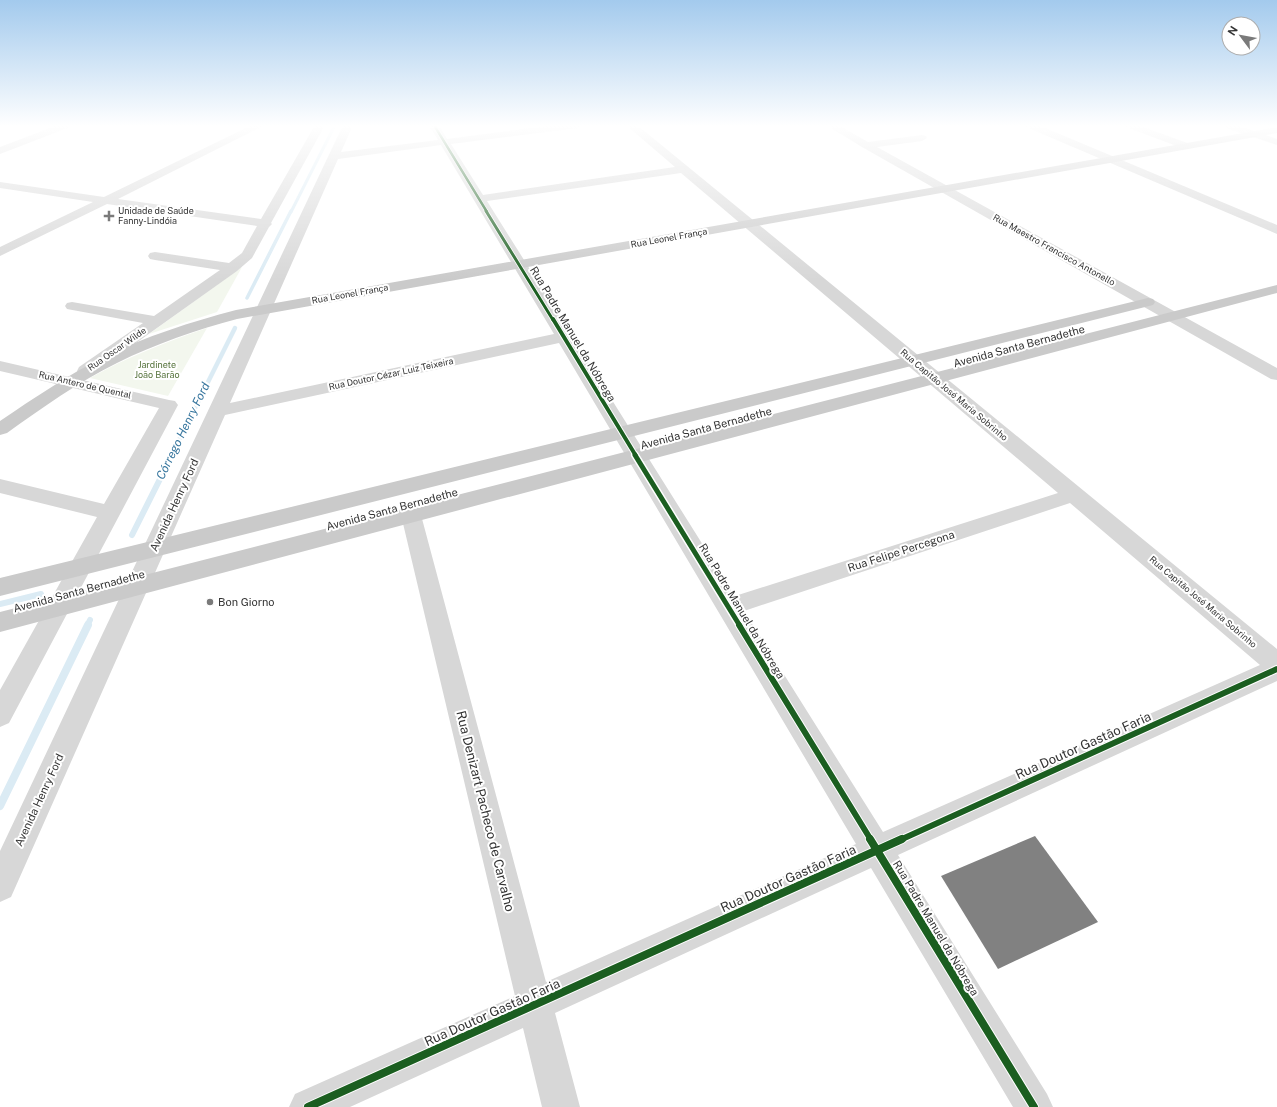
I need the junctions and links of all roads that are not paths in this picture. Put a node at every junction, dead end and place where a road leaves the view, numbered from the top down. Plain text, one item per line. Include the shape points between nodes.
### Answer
1 (154, 177) edge
2 (292, 177) edge
3 (325, 177) edge
4 (465, 177) edge
5 (632, 177) edge
6 (693, 177) edge
7 (923, 177) edge
8 (1013, 177) edge
9 (1152, 177) edge
10 (0, 185) edge
11 (945, 189) junction
12 (479, 199) junction
13 (106, 200) junction
14 (749, 223) junction
15 (266, 224) junction
16 (1277, 230) edge
17 (0, 252) edge
18 (155, 256) dead end
19 (519, 264) junction
20 (232, 268) junction
21 (1277, 289) edge
22 (1148, 302) junction
23 (72, 306) dead end
24 (264, 310) junction
25 (1174, 316) junction
26 (157, 321) junction
27 (564, 337) junction
28 (913, 360) junction
29 (0, 366) edge
30 (1277, 375) edge
31 (934, 378) junction
32 (72, 381) junction
33 (218, 410) junction
34 (0, 429) edge
35 (622, 432) junction
36 (636, 456) junction
37 (0, 486) edge
38 (1074, 495) junction
39 (110, 513) junction
40 (411, 515) junction
41 (154, 549) junction
42 (81, 567) junction
43 (137, 586) junction
44 (0, 587) edge
45 (60, 606) junction
46 (728, 607) junction
47 (0, 622) edge
48 (1277, 664) edge
49 (1277, 669) edge
50 (0, 715) edge
51 (877, 850) junction
52 (0, 886) edge
53 (535, 1004) junction
54 (308, 1107) edge
55 (561, 1107) edge
56 (1034, 1107) edge

1 - 13 street
2 - 15 street
3 - 24 street, Avenida Henry Ford
4 - 12 street, Rua Padre Manuel da Nóbrega
5 - 12 street
6 - 14 street, Rua Capitão José Maria Sobrinho
7 - 11 street, Rua Maestro Francisco Antonello
8 - 11 main road, Rua Leonel França
9 - 16 street
10 - 13 street
11 - 14 main road, Rua Leonel França
11 - 22 street, Rua Maestro Francisco Antonello
12 - 19 street, Rua Padre Manuel da Nóbrega
13 - 15 street
13 - 17 street
14 - 19 main road, Rua Leonel França
14 - 28 street, Rua Capitão José Maria Sobrinho
15 - 20 street via 247,255
18 - 20 street
19 - 24 main road, Rua Leonel França
19 - 27 street, Rua Padre Manuel da Nóbrega
20 - 26 street, Rua Oscar Wilde
21 - 25 main road, Avenida Santa Bernadethe
22 - 25 street, Rua Maestro Francisco Antonello
22 - 28 main road, Avenida Santa Bernadethe
23 - 26 street
24 - 32 main road, Rua Leonel França via 219,319 160,338
24 - 33 street, Avenida Henry Ford
25 - 30 street, Rua Maestro Francisco Antonello
25 - 31 main road, Avenida Santa Bernadethe
26 - 32 street, Rua Oscar Wilde
27 - 33 street, Rua Doutor Cézar Luiz Teixeira
27 - 35 street, Rua Padre Manuel da Nóbrega
28 - 31 street, Rua Capitão José Maria Sobrinho
28 - 35 main road, Avenida Santa Bernadethe
29 - 32 street, Rua Antero de Quental
31 - 36 main road, Avenida Santa Bernadethe
31 - 38 street, Rua Capitão José Maria Sobrinho
32 - 34 main road, Rua Oscar Wilde
32 - 39 street, Rua Antero de Quental via 170,405
33 - 41 street, Avenida Henry Ford
35 - 36 street, Rua Padre Manuel da Nóbrega
35 - 41 main road, Avenida Santa Bernadethe
36 - 40 main road, Avenida Santa Bernadethe
36 - 46 street, Rua Padre Manuel da Nóbrega
37 - 39 street
38 - 46 street, Rua Felipe Percegona
38 - 48 street, Rua Capitão José Maria Sobrinho
39 - 42 street
40 - 43 main road, Avenida Santa Bernadethe
40 - 53 street, Rua Denizart Pacheco de Carvalho
41 - 42 main road, Avenida Santa Bernadethe
41 - 43 street, Avenida Henry Ford
42 - 44 main road, Avenida Santa Bernadethe
42 - 45 street
43 - 45 main road, Avenida Santa Bernadethe
43 - 52 street, Avenida Henry Ford
45 - 47 main road, Avenida Santa Bernadethe
45 - 50 street
46 - 51 street, Rua Padre Manuel da Nóbrega
49 - 51 street, Rua Doutor Gastão Faria
51 - 53 street, Rua Doutor Gastão Faria
51 - 56 street, Rua Padre Manuel da Nóbrega
53 - 54 street, Rua Doutor Gastão Faria
53 - 55 street, Rua Denizart Pacheco de Carvalho

